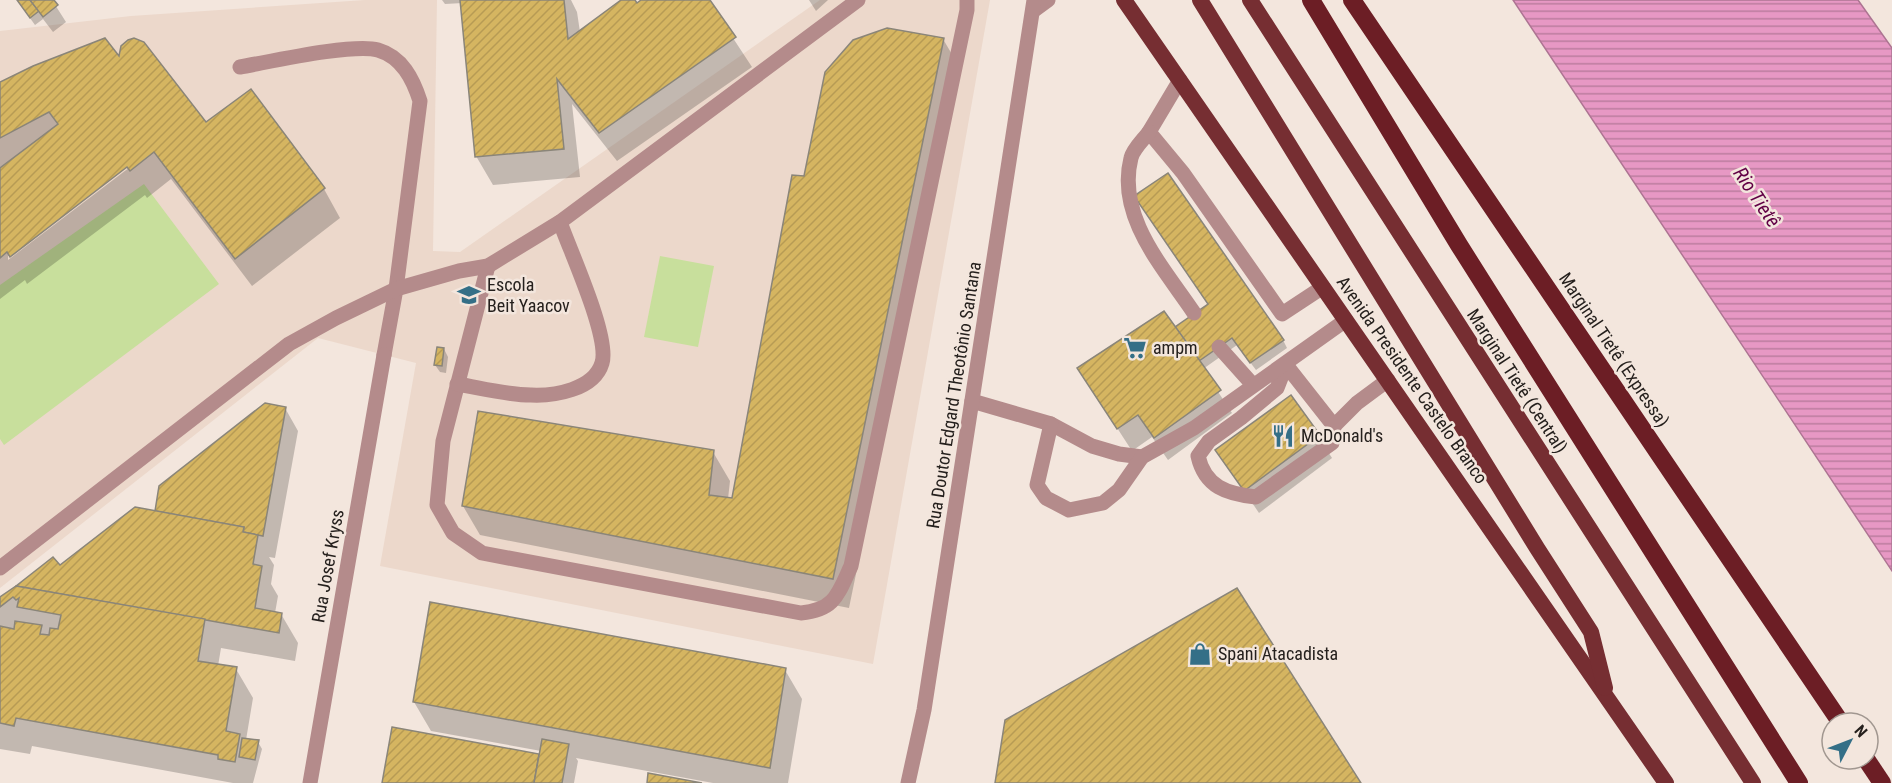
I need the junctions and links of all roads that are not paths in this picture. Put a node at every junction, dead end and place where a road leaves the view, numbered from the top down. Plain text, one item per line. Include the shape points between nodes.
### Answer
1 (858, 0) edge
2 (967, 0) edge
3 (1048, 0) edge
4 (1114, 0) edge
5 (1200, 0) edge
6 (1250, 0) edge
7 (1311, 0) edge
8 (1352, 0) edge
9 (1033, 6) edge
10 (1128, 6) edge
11 (240, 67) dead end
12 (1180, 80) junction
13 (1149, 132) junction
14 (560, 222) junction
15 (488, 266) junction
16 (1323, 287) junction
17 (396, 289) junction
18 (1194, 313) dead end
19 (1346, 320) junction
20 (1228, 350) dead end
21 (1286, 365) junction
22 (1388, 380) junction
23 (457, 384) junction
24 (1253, 385) junction
25 (972, 401) junction
26 (1051, 424) junction
27 (1334, 426) junction
28 (1142, 457) junction
29 (0, 568) edge
30 (1608, 700) junction
31 (1833, 711) edge
32 (310, 783) edge
33 (908, 783) edge
34 (1666, 783) edge
35 (1754, 783) edge
36 (1799, 783) edge

1 - 14 street
2 - 23 street via 851,566 832,603 820,611 801,613 482,552 453,533 437,505 443,441
3 - 9 street, Rua Doutor Edgard Theotônio Santana
4 - 10 street
5 - 30 highway via 1591,632
6 - 35 highway, Marginal Tietê (Central)
7 - 36 highway via 1465,254
8 - 31 highway, Marginal Tietê (Expressa)
9 - 25 street, Rua Doutor Edgard Theotônio Santana
10 - 12 highway, Avenida Presidente Castelo Branco
11 - 17 street, Rua Josef Kryss via 343,50 377,50 399,62 413,78 420,101
12 - 13 street
12 - 16 highway, Avenida Presidente Castelo Branco
13 - 16 street via 1183,173 1277,318
13 - 18 street via 1131,157 1128,199 1139,230
14 - 15 street
14 - 23 street via 602,336 602,363 588,380 569,392 530,395
15 - 17 street
15 - 23 street
16 - 19 highway, Avenida Presidente Castelo Branco
17 - 29 street via 289,344
17 - 32 street, Rua Josef Kryss
19 - 21 street
19 - 22 highway, Avenida Presidente Castelo Branco
20 - 24 street
21 - 24 street
21 - 27 street
21 - 27 street via 1277,388 1209,441 1198,456 1200,466 1219,488 1230,494 1256,497 1332,443
22 - 27 street
22 - 30 highway, Avenida Presidente Castelo Branco
24 - 28 street via 1194,428
25 - 26 street
25 - 33 street, Rua Doutor Edgard Theotônio Santana via 924,710
26 - 28 street via 1092,446
26 - 28 street via 1037,485 1046,498 1069,510 1103,503 1119,490
30 - 34 highway, Avenida Presidente Castelo Branco

